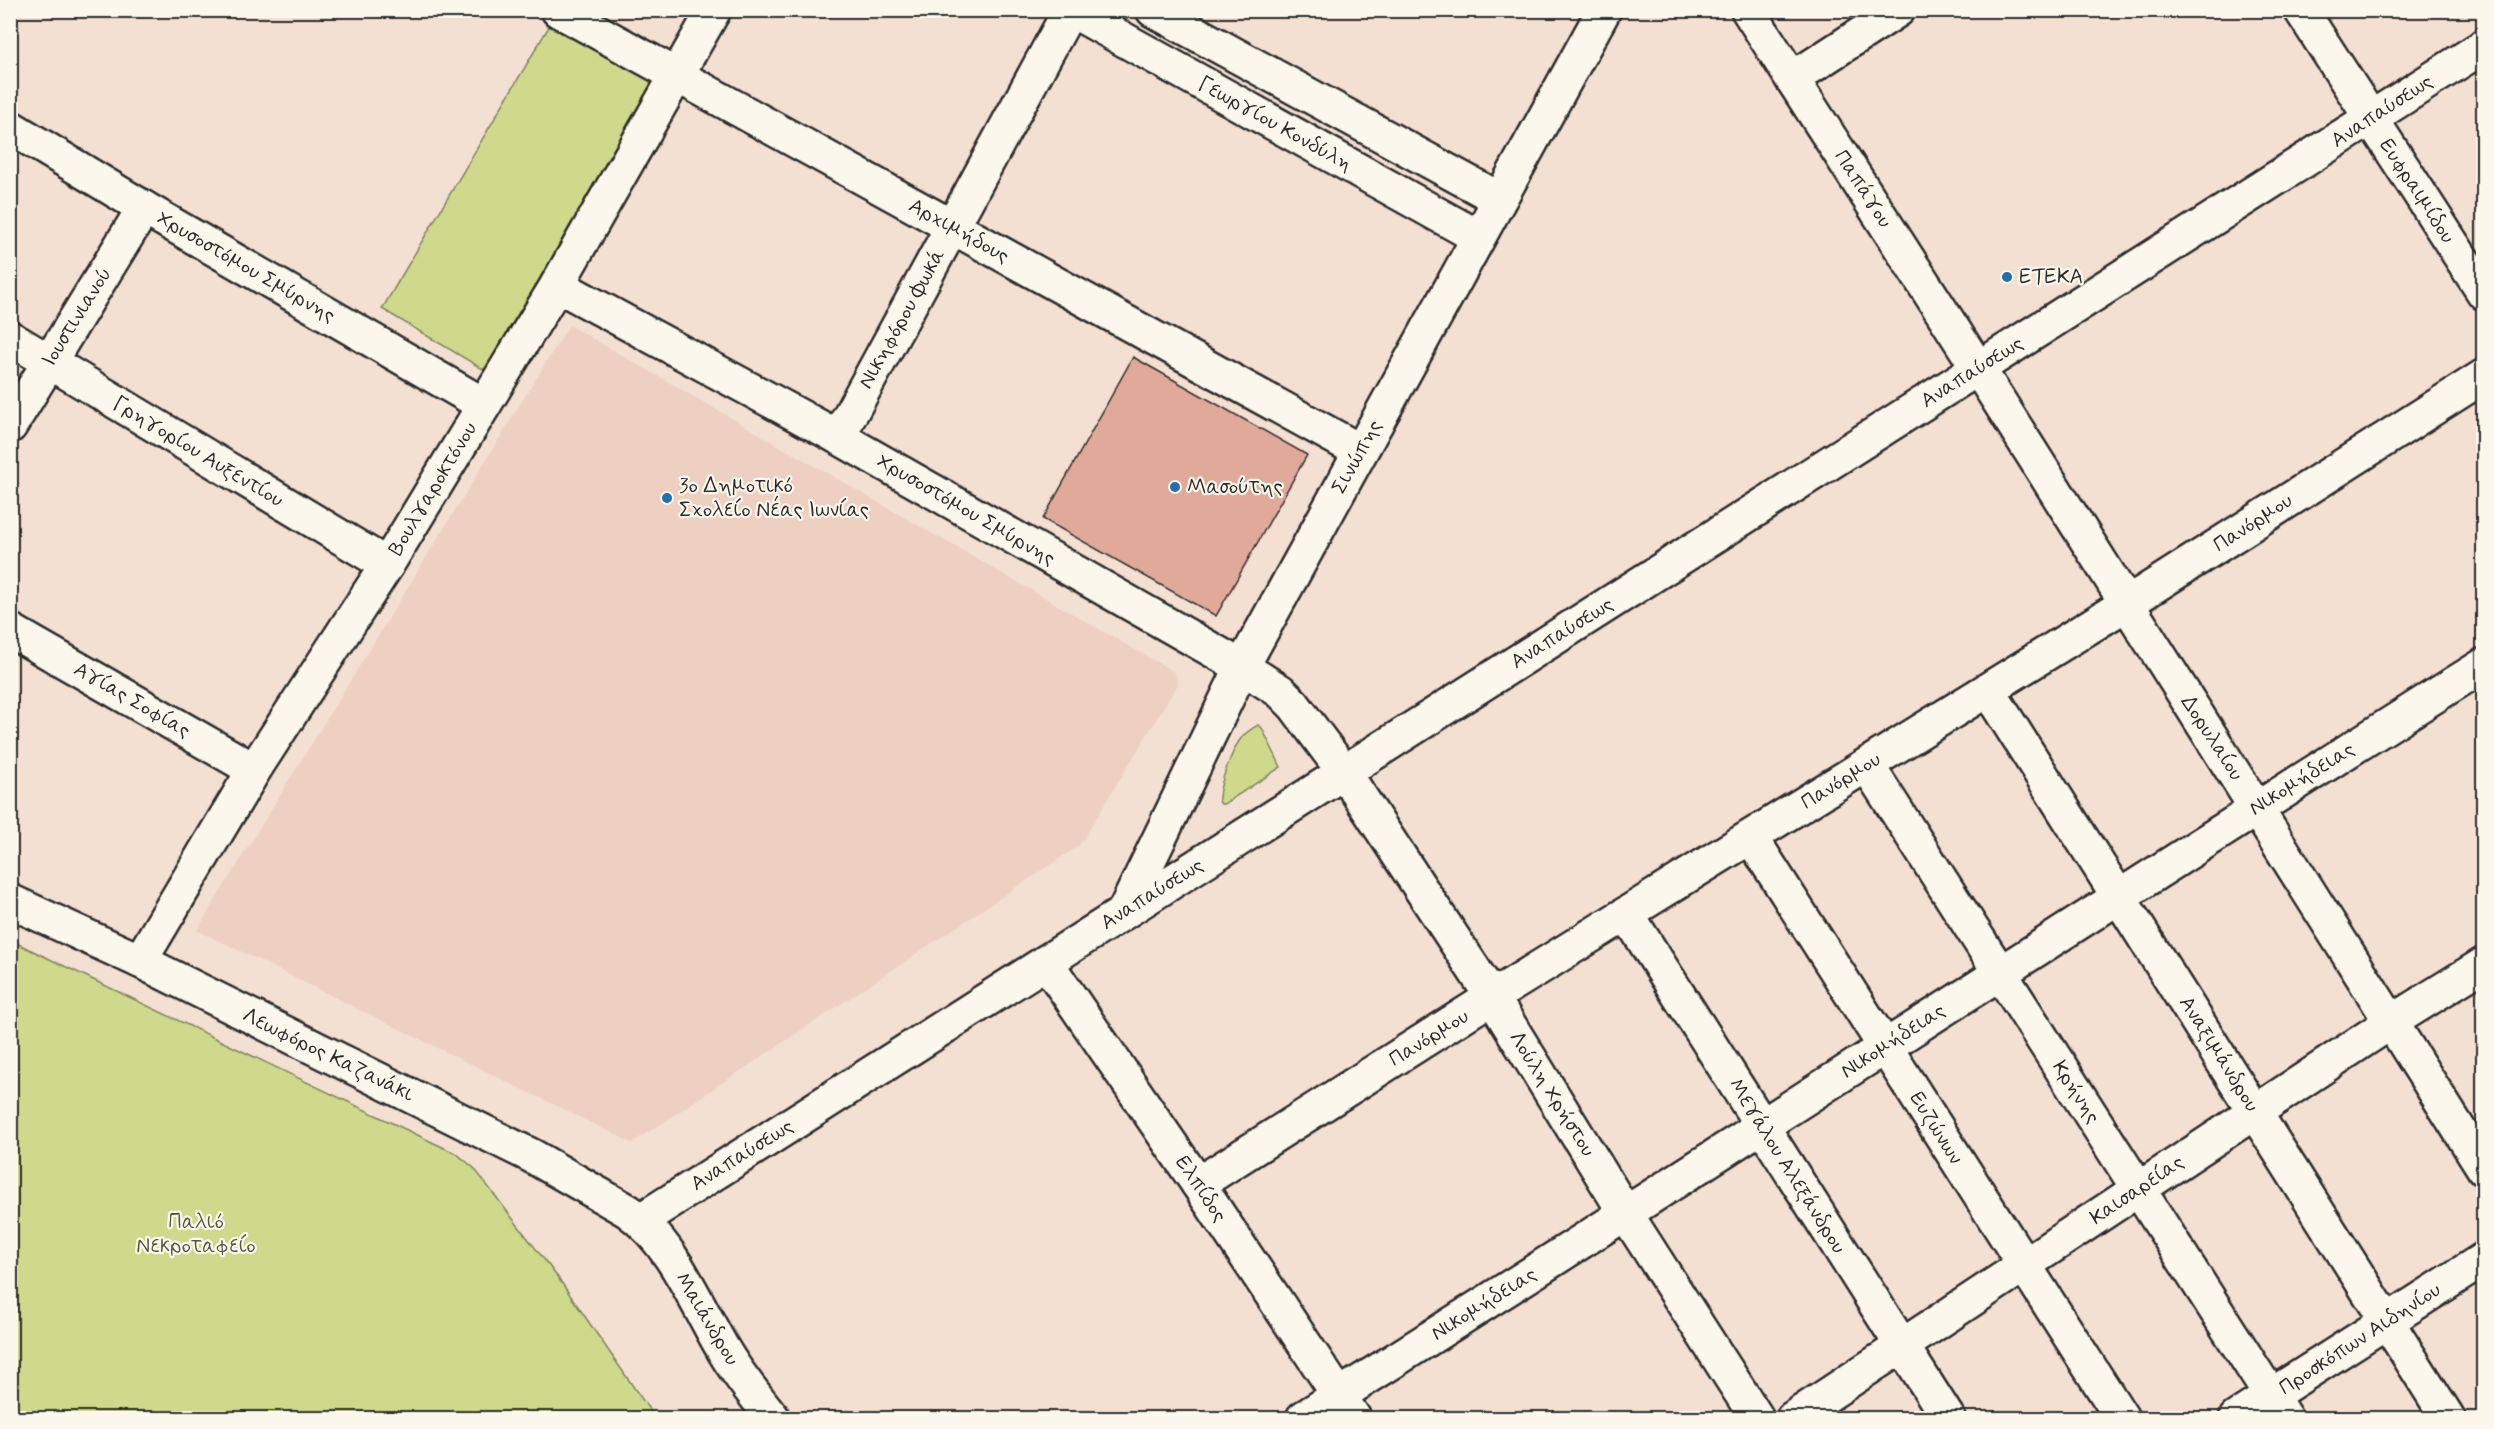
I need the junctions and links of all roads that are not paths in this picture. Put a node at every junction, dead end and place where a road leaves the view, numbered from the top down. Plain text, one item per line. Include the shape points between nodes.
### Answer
1 (558, 10) edge
2 (714, 10) edge
3 (1070, 10) edge
4 (1153, 10) edge
5 (1604, 10) edge
6 (1748, 10) edge
7 (1898, 10) edge
8 (2301, 10) edge
9 (2484, 46) edge
10 (679, 76) junction
11 (1792, 79) junction
12 (2370, 118) junction
13 (10, 127) edge
14 (1500, 200) junction
15 (144, 208) junction
16 (952, 227) junction
17 (1478, 237) junction
18 (557, 285) junction
19 (2484, 293) edge
20 (10, 338) edge
21 (48, 363) junction
22 (1978, 368) junction
23 (2484, 376) edge
24 (483, 405) junction
25 (10, 426) edge
26 (838, 437) junction
27 (1360, 451) junction
28 (387, 565) junction
29 (2127, 604) junction
30 (10, 630) edge
31 (2484, 665) edge
32 (1242, 667) junction
33 (1988, 690) junction
34 (1867, 765) junction
35 (254, 770) junction
36 (1344, 772) junction
37 (2256, 807) junction
38 (1751, 837) junction
39 (2119, 896) junction
40 (10, 901) edge
41 (1124, 912) junction
42 (1627, 914) junction
43 (140, 961) junction
44 (1046, 962) junction
45 (2484, 964) edge
46 (2000, 973) junction
47 (1492, 997) junction
48 (2391, 1022) junction
49 (1884, 1047) junction
50 (2255, 1112) junction
51 (1761, 1126) junction
52 (2484, 1169) edge
53 (1198, 1184) junction
54 (2139, 1189) junction
55 (1626, 1214) junction
56 (640, 1220) junction
57 (2484, 1259) edge
58 (2024, 1266) junction
59 (2387, 1321) junction
60 (1901, 1347) junction
61 (1347, 1407) edge
62 (2278, 1407) edge
63 (773, 1419) edge
64 (1303, 1419) edge
65 (1757, 1419) edge
66 (1793, 1419) edge
67 (1948, 1419) edge
68 (2122, 1419) edge
69 (2236, 1419) edge
70 (2448, 1419) edge

1 - 10 street, Αρχιμήδους
2 - 10 street, Βουλγαροκτόνου
3 - 16 street, Νικηφόρου Φωκά
3 - 17 street, Γεωργίου Κονδύλη
4 - 14 street, Γεωργίου Κονδύλη
5 - 14 street, Σινώπης
6 - 11 street, Παπάγου
7 - 11 street
8 - 12 street, Ευφραιμίδου
9 - 12 street, Αναπαύσεως
10 - 16 street, Αρχιμήδους
10 - 18 street, Βουλγαροκτόνου
11 - 22 street, Παπάγου
12 - 19 street, Ευφραιμίδου
12 - 22 street, Αναπαύσεως
13 - 15 street, Χρυσοστόμου Σμύρνης
14 - 17 street, Σινώπης
15 - 21 street, Ιουστινιανού
15 - 24 street, Χρυσοστόμου Σμύρνης
16 - 26 street, Νικηφόρου Φωκά
16 - 27 street, Αρχιμήδους
17 - 27 street, Σινώπης
18 - 24 street, Βουλγαροκτόνου
18 - 26 street, Χρυσοστόμου Σμύρνης
20 - 21 street, Γρηγορίου Αυξεντίου
21 - 25 street, Ιουστινιανού
21 - 28 street, Γρηγορίου Αυξεντίου
22 - 29 street, Δορυλαίου
22 - 36 street, Αναπαύσεως
23 - 29 street, Πανόρμου
24 - 28 street, Βουλγαροκτόνου
26 - 32 street, Χρυσοστόμου Σμύρνης
27 - 32 street, Σινώπης
28 - 35 street, Βουλγαροκτόνου
29 - 33 street, Πανόρμου
29 - 37 street, Δορυλαίου
30 - 35 street, Αγίας Σοφίας
31 - 37 street, Νικομήδειας
32 - 36 street, Χρυσοστόμου Σμύρνης via 1280,691 1294,705
32 - 41 street, Σινώπης
33 - 34 street, Πανόρμου
33 - 39 street, Αναξιμάνδρου
34 - 38 street, Πανόρμου
34 - 46 street, Κρήνης
35 - 43 street, Βουλγαροκτόνου
36 - 41 street, Αναπαύσεως
36 - 47 street, Λούλη Χρήστου
37 - 39 street, Νικομήδειας
37 - 48 street, Δορυλαίου
38 - 42 street, Πανόρμου
38 - 49 street, Ευζώνων
39 - 46 street, Νικομήδειας
39 - 50 street, Αναξιμάνδρου
40 - 43 street, Λεωφόρος Καζανάκι
41 - 44 street, Αναπαύσεως
42 - 47 street, Πανόρμου
42 - 51 street, Μεγάλου Αλεξάνδρου
43 - 56 street, Λεωφόρος Καζανάκι via 532,1156
44 - 53 street, Ελπίδος
44 - 56 street, Αναπαύσεως
45 - 48 street, Καισαρείας
46 - 49 street, Νικομήδειας
46 - 54 street, Κρήνης
47 - 53 street, Πανόρμου
47 - 55 street, Λούλη Χρήστου
48 - 50 street, Καισαρείας
48 - 52 street, Δορυλαίου
49 - 51 street, Νικομήδειας
49 - 58 street, Ευζώνων
50 - 54 street, Καισαρείας
50 - 59 street, Αναξιμάνδρου
51 - 55 street, Νικομήδειας
51 - 60 street, Μεγάλου Αλεξάνδρου
53 - 61 street, Ελπίδος
54 - 58 street, Καισαρείας
54 - 62 street, Κρήνης
55 - 61 street, Νικομήδειας
55 - 65 street, Λούλη Χρήστου
56 - 63 street, Μαιάνδρου via 674,1265 724,1352
57 - 59 street, Προσκόπων Αιδηνίου
58 - 60 street, Καισαρείας
58 - 68 street, Ευζώνων
59 - 62 street, Προσκόπων Αιδηνίου
59 - 70 street, Αναξιμάνδρου
60 - 66 street, Καισαρείας
60 - 67 street, Μεγάλου Αλεξάνδρου
61 - 64 street, Νικομήδειας
62 - 69 street, Προσκόπων Αιδηνίου

